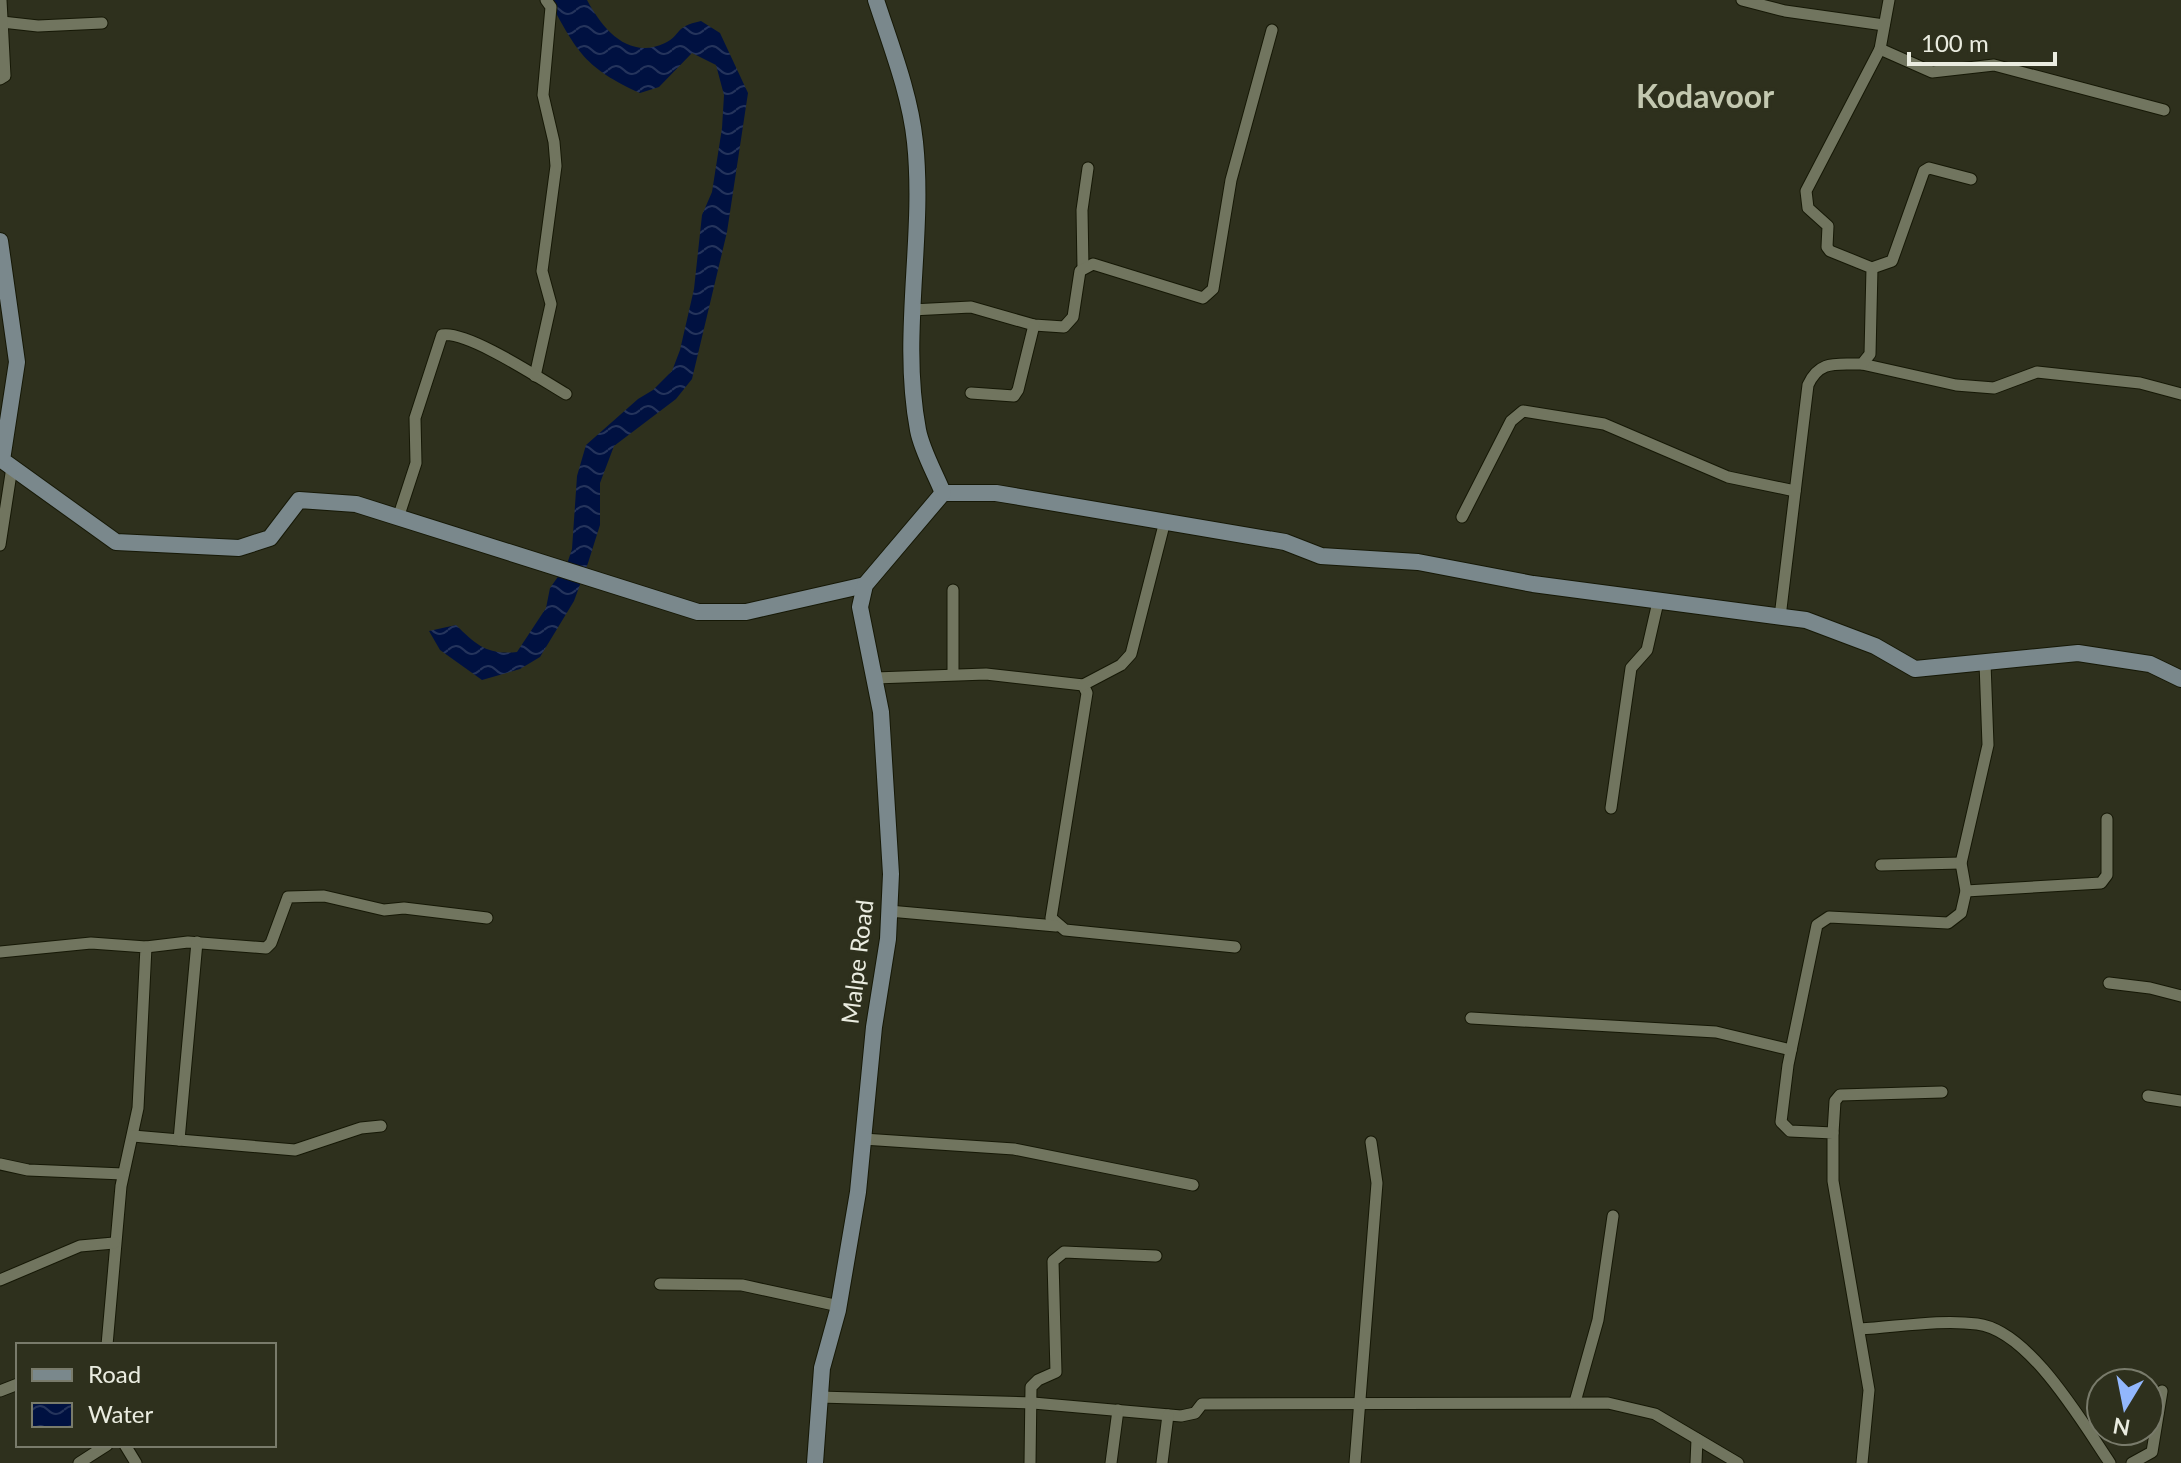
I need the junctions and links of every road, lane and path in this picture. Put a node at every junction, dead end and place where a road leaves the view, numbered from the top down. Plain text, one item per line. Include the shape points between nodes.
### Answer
1 (1, 0) edge
2 (546, 0) edge
3 (876, 0) edge
4 (1742, 0) edge
5 (1889, 0) edge
6 (2, 22) junction
7 (102, 23) dead end
8 (1884, 25) junction
9 (1272, 30) dead end
10 (1880, 49) junction
11 (0, 79) edge
12 (2164, 110) dead end
13 (1088, 168) dead end
14 (1971, 179) dead end
15 (0, 241) edge
16 (1083, 268) junction
17 (1872, 268) junction
18 (911, 310) junction
19 (1034, 325) junction
20 (1862, 364) junction
21 (535, 376) junction
22 (971, 393) dead end
23 (566, 394) dead end
24 (2181, 394) edge
25 (12, 467) junction
26 (1795, 491) junction
27 (943, 493) junction
28 (1462, 517) dead end
29 (398, 518) junction
30 (1165, 521) junction
31 (0, 545) edge
32 (865, 585) junction
33 (953, 590) dead end
34 (1658, 602) junction
35 (1780, 617) junction
36 (1985, 663) junction
37 (953, 673) junction
38 (875, 678) junction
39 (2181, 679) edge
40 (1083, 685) junction
41 (1611, 808) dead end
42 (2107, 819) dead end
43 (1961, 863) junction
44 (1881, 865) dead end
45 (1966, 891) junction
46 (889, 911) junction
47 (487, 918) dead end
48 (1056, 926) junction
49 (197, 942) junction
50 (146, 947) junction
51 (1235, 947) dead end
52 (0, 952) edge
53 (2109, 983) dead end
54 (2181, 996) edge
55 (1471, 1018) dead end
56 (1791, 1050) junction
57 (1942, 1092) dead end
58 (2148, 1096) dead end
59 (2181, 1101) edge
60 (381, 1126) dead end
61 (1833, 1133) junction
62 (133, 1136) junction
63 (863, 1139) junction
64 (179, 1140) junction
65 (1371, 1142) dead end
66 (0, 1164) edge
67 (123, 1174) junction
68 (1193, 1185) dead end
69 (1613, 1216) dead end
70 (114, 1243) junction
71 (1156, 1256) dead end
72 (0, 1280) edge
73 (660, 1284) dead end
74 (839, 1306) junction
75 (1860, 1329) junction
76 (107, 1343) edge
77 (819, 1397) junction
78 (1361, 1401) junction
79 (1575, 1402) junction
80 (1033, 1403) junction
81 (1118, 1410) junction
82 (1168, 1415) junction
83 (1697, 1439) junction
84 (104, 1447) edge
85 (2153, 1447) edge
86 (79, 1463) edge
87 (815, 1463) edge
88 (1030, 1463) edge
89 (1111, 1463) edge
90 (1162, 1463) edge
91 (1355, 1463) edge
92 (1696, 1463) edge
93 (1738, 1463) edge
94 (1862, 1463) edge
95 (2110, 1463) edge
96 (2132, 1463) edge

1 - 6 street
2 - 21 street via 551,7 543,95 556,166 542,271 551,304
3 - 18 street via 915,142
4 - 8 street
5 - 8 street
6 - 7 street
6 - 11 street via 5,76
8 - 10 street
9 - 16 street via 1231,180 1209,295 1203,298 1093,264
10 - 12 street via 1932,72 1994,65
10 - 17 street via 1806,191 1808,208 1828,226 1830,251
13 - 16 street
14 - 17 street via 1924,171 1892,261
15 - 25 street via 17,362 2,460
16 - 19 street via 1069,323
17 - 20 street via 1870,354
18 - 19 street via 971,307
18 - 27 street via 919,433
19 - 22 street via 1014,396
20 - 24 street via 1956,385 1994,388 2037,372 2140,383
20 - 26 street via 1825,364 1814,372
21 - 23 street
21 - 29 street via 496,353 442,335 415,418 416,463
25 - 29 street via 116,542 239,548 270,538 299,500 356,504
25 - 31 street
26 - 28 street via 1728,477 1604,424 1523,411 1511,421
26 - 35 street
27 - 30 street via 996,493
27 - 32 street
29 - 32 street via 698,612 746,612
30 - 34 street via 1285,542 1321,556 1418,562
30 - 40 street via 1131,654
32 - 38 street, Malpe Road via 860,607
33 - 37 street
34 - 35 street
34 - 41 street via 1647,650 1631,668
35 - 36 street via 1806,620 1875,646 1915,669
36 - 39 street via 2078,653 2150,664
36 - 43 street via 1988,745
37 - 38 street
37 - 40 street
38 - 46 street, Malpe Road via 891,874
40 - 48 street via 1087,693 1051,918
42 - 45 street via 2107,875 2101,883
43 - 44 street
43 - 45 street
45 - 56 street via 1961,913 1948,923 1822,920
46 - 48 street
46 - 63 street, Malpe Road
47 - 49 street via 384,910 294,895 288,897 266,948
48 - 51 street
49 - 50 street
49 - 64 street
50 - 52 street via 91,943
50 - 62 street
53 - 54 street
55 - 56 street via 1716,1032
56 - 61 street via 1781,1122 1790,1131
57 - 61 street via 1840,1095
58 - 59 street
60 - 64 street via 305,1149
61 - 75 street via 1833,1181
62 - 64 street
62 - 67 street
63 - 68 street via 1014,1149
63 - 74 street, Malpe Road
65 - 78 street via 1377,1183
66 - 67 street
67 - 70 street
69 - 79 street via 1598,1320
70 - 72 street via 80,1246
70 - 76 street
71 - 80 street via 1057,1256 1056,1372 1034,1383
73 - 74 street via 742,1285
74 - 77 street, Malpe Road
75 - 94 street via 1870,1402
75 - 95 street via 1978,1324 2001,1331 2020,1344
77 - 80 street
77 - 87 street, Malpe Road
78 - 79 street
78 - 82 street via 1202,1404 1195,1413
78 - 91 street
79 - 83 street via 1655,1414
80 - 81 street
80 - 88 street
81 - 82 street
81 - 89 street
82 - 90 street
83 - 92 street
83 - 93 street
84 - 86 street
85 - 96 street

